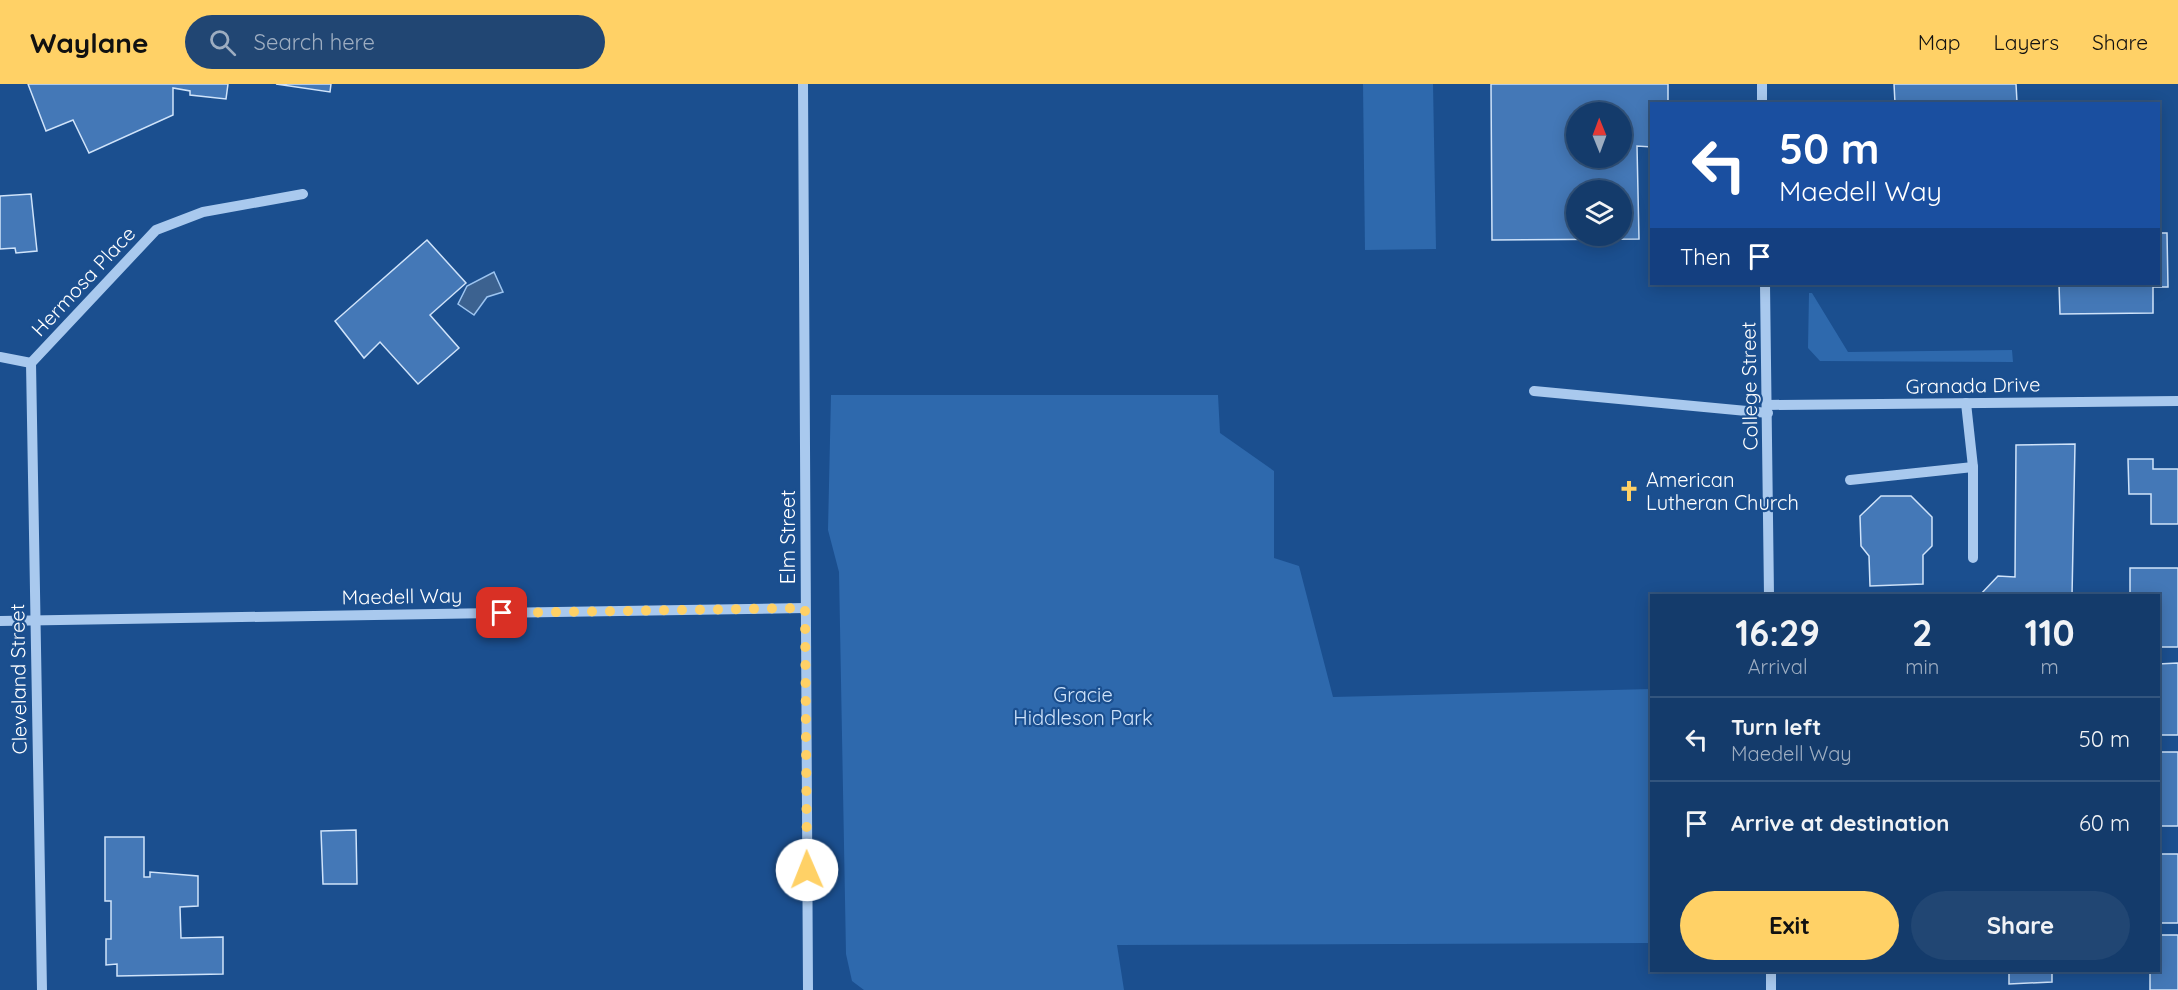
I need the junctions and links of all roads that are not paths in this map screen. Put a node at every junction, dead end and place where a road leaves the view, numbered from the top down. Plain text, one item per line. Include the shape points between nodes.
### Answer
1 (803, 84) edge
2 (1762, 84) edge
3 (1762, 102) edge
4 (303, 194) dead end
5 (1765, 285) edge
6 (0, 357) edge
7 (31, 363) junction
8 (1534, 391) dead end
9 (2178, 401) edge
10 (1966, 404) junction
11 (1768, 409) junction
12 (1973, 467) junction
13 (1850, 480) dead end
14 (1973, 558) dead end
15 (1769, 594) edge
16 (805, 608) junction
17 (36, 620) junction
18 (0, 621) edge
19 (1771, 972) edge
20 (42, 990) edge
21 (808, 990) edge
22 (1771, 990) edge

1 - 16 street, Elm Street
2 - 3 street
4 - 7 street, Hermosa Place via 203,212 156,230
5 - 11 street, College Street
6 - 7 street
7 - 17 street, Cleveland Street
8 - 11 street, Granada Drive
9 - 10 street, Granada Drive
10 - 11 street, Granada Drive
10 - 12 street
11 - 15 street, College Street
12 - 13 street
12 - 14 street
16 - 17 street, Maedell Way
16 - 21 street, Elm Street
17 - 18 street, Maedell Way
17 - 20 street, Cleveland Street
19 - 22 street

